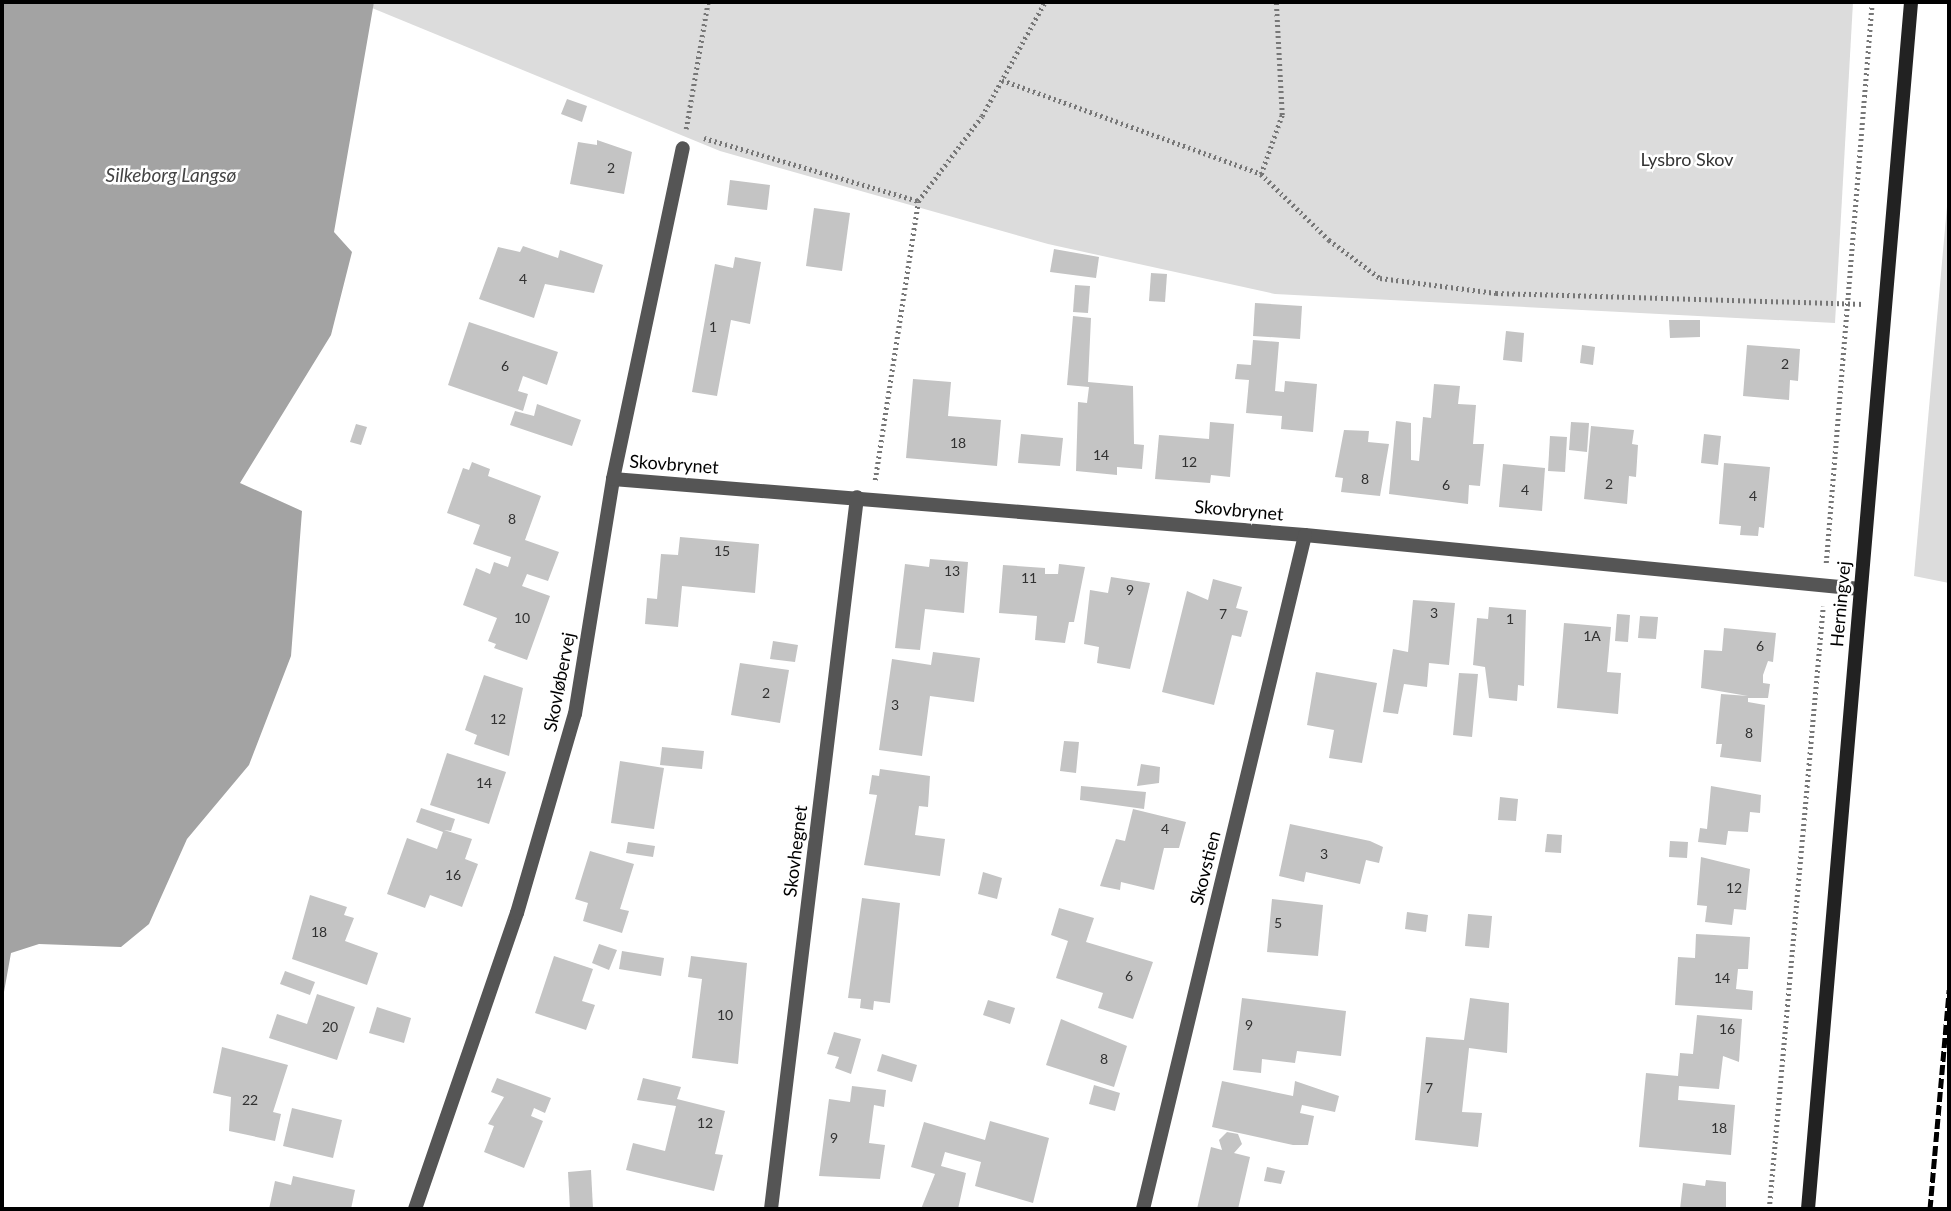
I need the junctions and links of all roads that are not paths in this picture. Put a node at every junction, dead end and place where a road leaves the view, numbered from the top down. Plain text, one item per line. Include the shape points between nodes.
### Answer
1 (1911, 2) edge
2 (683, 148) road end
3 (613, 479) junction
4 (858, 497) junction
5 (1305, 535) junction
6 (1860, 589) junction
7 (415, 1209) edge
8 (771, 1209) edge
9 (1143, 1209) edge
10 (1808, 1209) edge

1 - 6 street, Herningvej
2 - 3 street, Skovløbervej
3 - 4 street, Skovbrynet
3 - 7 street, Skovløbervej via 575,714 517,913
4 - 5 street, Skovbrynet
4 - 8 street, Skovhegnet
5 - 6 street, Skovbrynet
5 - 9 street, Skovstien
6 - 10 street, Herningvej

